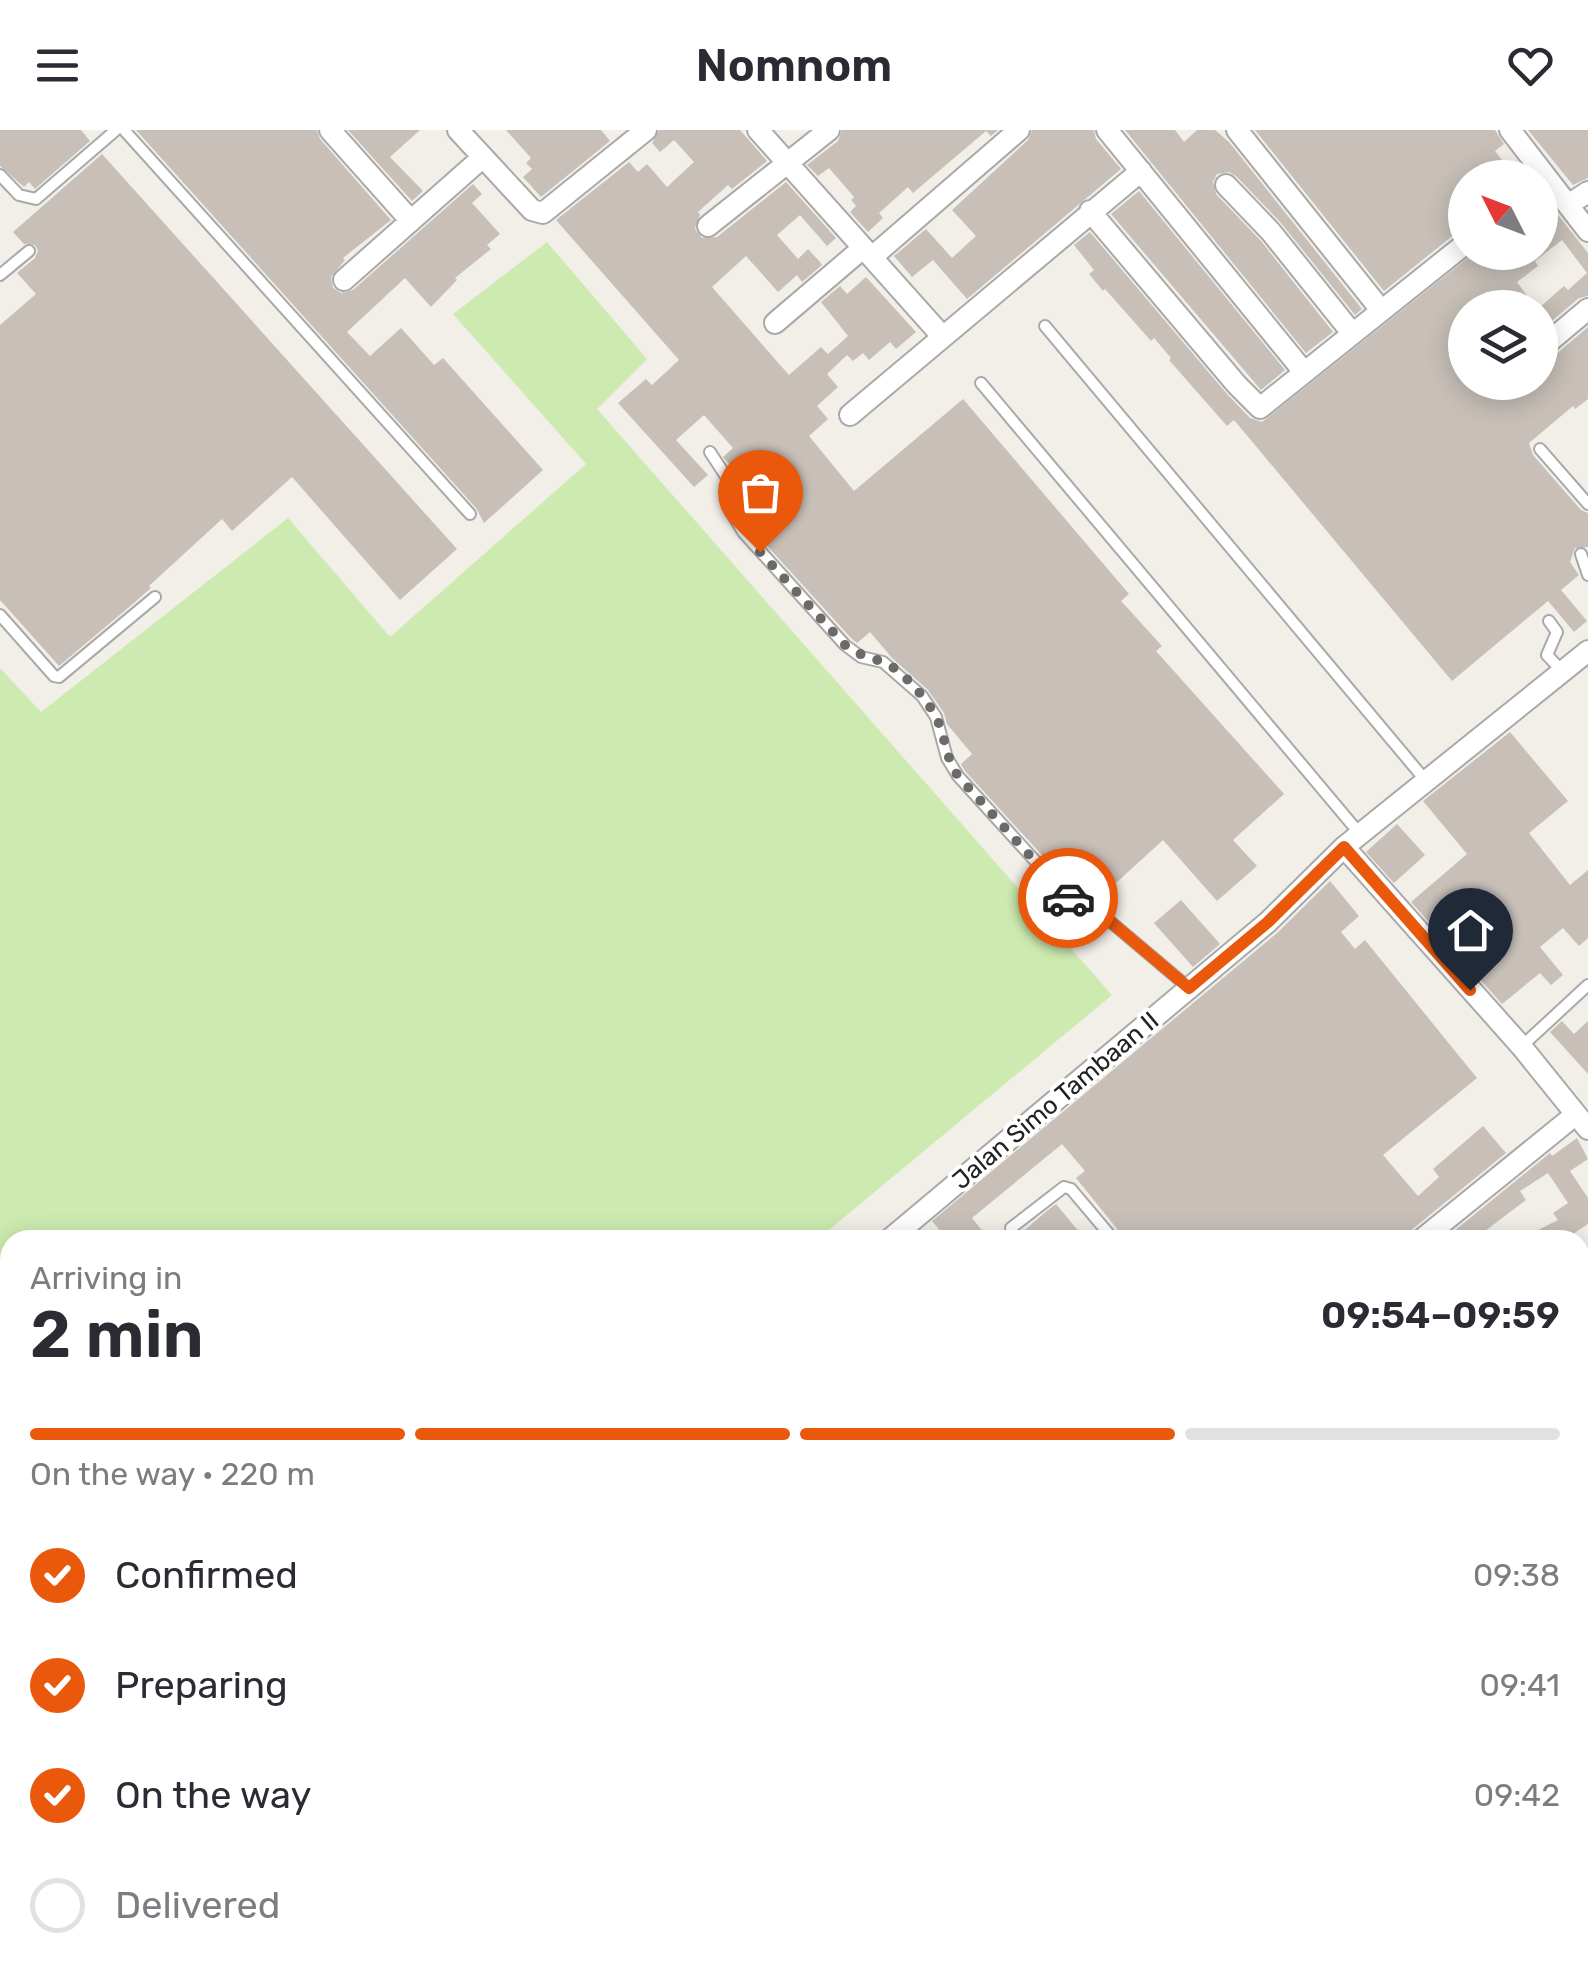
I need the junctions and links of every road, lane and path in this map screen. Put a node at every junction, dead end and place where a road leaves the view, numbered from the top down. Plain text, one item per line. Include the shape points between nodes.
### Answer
1 (116, 130) edge
2 (124, 130) edge
3 (330, 130) edge
4 (646, 130) edge
5 (758, 130) edge
6 (829, 130) edge
7 (1019, 130) edge
8 (1106, 130) edge
9 (1237, 130) edge
10 (465, 132) edge
11 (1514, 132) edge
12 (483, 157) junction
13 (1531, 160) edge
14 (788, 162) junction
15 (1141, 171) junction
16 (0, 174) edge
17 (1226, 185) dead end
18 (1588, 192) edge
19 (1558, 195) edge
20 (1568, 205) junction
21 (1090, 211) junction
22 (411, 221) junction
23 (708, 226) dead end
24 (1588, 231) edge
25 (28, 251) dead end
26 (868, 253) junction
27 (1448, 257) edge
28 (0, 275) edge
29 (344, 280) dead end
30 (1588, 309) edge
31 (1381, 310) junction
32 (775, 323) dead end
33 (1045, 326) dead end
34 (1352, 333) junction
35 (1558, 334) edge
36 (942, 336) junction
37 (1304, 372) junction
38 (981, 384) dead end
39 (850, 415) dead end
40 (1540, 449) dead end
41 (710, 452) dead end
42 (1588, 504) edge
43 (470, 514) dead end
44 (1581, 554) dead end
45 (1588, 575) edge
46 (155, 597) dead end
47 (0, 615) edge
48 (1549, 621) dead end
49 (1588, 652) edge
50 (1562, 671) junction
51 (1426, 781) junction
52 (1352, 841) junction
53 (1588, 985) edge
54 (1189, 988) junction
55 (1521, 1046) junction
56 (1582, 1122) edge
57 (1011, 1228) dead end
58 (901, 1230) edge
59 (1106, 1230) edge
60 (1435, 1230) edge

1 - 16 lane via 36,199 18,195
2 - 43 lane
3 - 22 street
4 - 12 street via 543,214
5 - 14 street
6 - 14 street
7 - 26 street
8 - 15 street
9 - 31 street
10 - 12 street
11 - 13 street
12 - 22 street
14 - 23 street
14 - 26 street
15 - 21 street
15 - 37 street
17 - 34 street
18 - 20 street
19 - 20 street
20 - 24 street
21 - 36 street
21 - 37 street via 1256,406
22 - 29 street
25 - 28 lane
26 - 32 street
26 - 36 street
27 - 31 street
30 - 35 street
31 - 34 street
33 - 51 lane
34 - 37 street
36 - 39 street
38 - 52 lane
40 - 42 lane
41 - 54 lane via 727,478 731,512 743,532 845,645 884,662 922,696 952,766 1047,874 1078,908 1112,923
44 - 45 lane
46 - 47 lane via 59,677
48 - 50 lane via 1556,632 1547,655
49 - 50 street, Jalan Simo Tambaan II
50 - 51 street, Jalan Simo Tambaan II
51 - 52 street, Jalan Simo Tambaan II
52 - 54 street, Jalan Simo Tambaan II
52 - 55 street
53 - 55 lane
54 - 58 street, Jalan Simo Tambaan II
55 - 56 street
56 - 60 street
57 - 59 lane via 1064,1187

